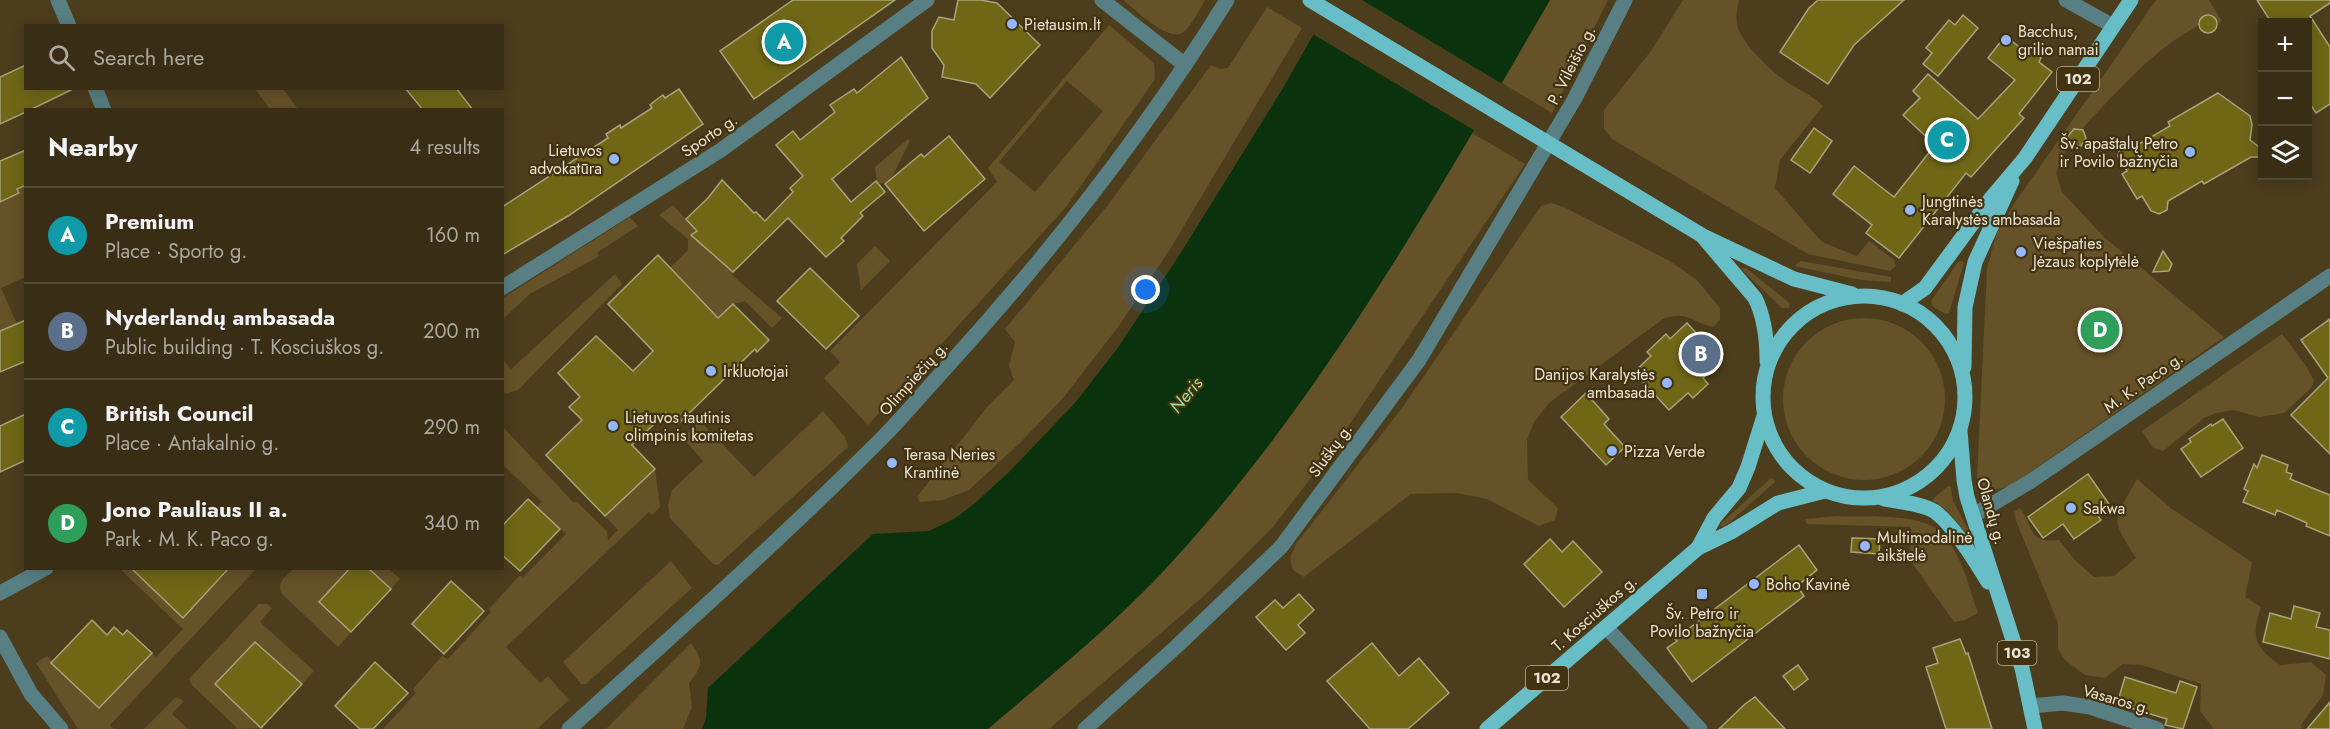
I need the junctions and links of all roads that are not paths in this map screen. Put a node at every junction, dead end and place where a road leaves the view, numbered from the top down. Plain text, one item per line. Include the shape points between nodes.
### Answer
1 (58, 0) edge
2 (927, 0) edge
3 (1102, 0) edge
4 (1227, 0) edge
5 (1310, 0) edge
6 (1625, 0) edge
7 (2066, 0) edge
8 (2131, 0) edge
9 (68, 24) edge
10 (2113, 26) junction
11 (1185, 65) junction
12 (96, 90) edge
13 (103, 108) edge
14 (1548, 147) joint
15 (2025, 158) junction
16 (1703, 236) junction
17 (2329, 278) edge
18 (504, 287) edge
19 (1861, 296) junction
20 (1902, 304) junction
21 (1767, 364) junction
22 (1964, 378) junction
23 (1764, 416) junction
24 (1960, 428) junction
25 (1825, 491) junction
26 (1878, 498) junction
27 (1974, 515) junction
28 (1698, 548) junction
29 (42, 570) edge
30 (0, 593) edge
31 (1999, 601) junction
32 (1606, 627) junction
33 (0, 638) edge
34 (2031, 706) junction
35 (61, 729) edge
36 (569, 729) edge
37 (1085, 729) edge
38 (1487, 729) edge
39 (1700, 729) edge
40 (2035, 729) edge
41 (2157, 729) edge

1 - 9 street
2 - 18 street, Sporto g. via 721,150
3 - 11 street
4 - 11 street, Olimpiečių g.
5 - 16 main road
6 - 14 street, P. Vileišio g.
7 - 10 street
8 - 10 main road, 102
10 - 15 main road, 102
11 - 36 street, Olimpiečių g. via 1037,264 875,445
12 - 13 street
14 - 37 street, Sluškų g. via 1419,360 1281,547
15 - 20 main road via 1925,288
15 - 22 main road via 1975,262 1965,307
16 - 19 main road via 1794,279
16 - 21 main road via 1755,298 1765,326
17 - 27 street, M. K. Paco g. via 2031,481
19 - 20 main road
19 - 21 main road via 1822,304 1805,315 1790,328
20 - 22 main road via 1940,330 1955,353
21 - 23 main road via 1762,397
22 - 24 main road via 1966,398
23 - 25 main road via 1774,444 1792,469
23 - 28 main road, T. Kosciuškos g. via 1739,488 1714,518
24 - 26 main road via 1949,453 1926,478
24 - 27 main road, Olandų g. via 1964,480
25 - 26 main road via 1860,499
25 - 28 main road, T. Kosciuškos g. via 1778,503
26 - 31 main road, Olandų g. via 1921,506 1944,519
27 - 31 main road, Olandų g.
28 - 32 main road, T. Kosciuškos g. / 102
29 - 30 street
31 - 34 main road, Olandų g. / 103
32 - 38 main road, T. Kosciuškos g. / 102
32 - 39 street
33 - 35 street via 31,694
34 - 40 main road, Olandų g. / 103
34 - 41 street, Vasaros g. via 2063,703 2090,707

